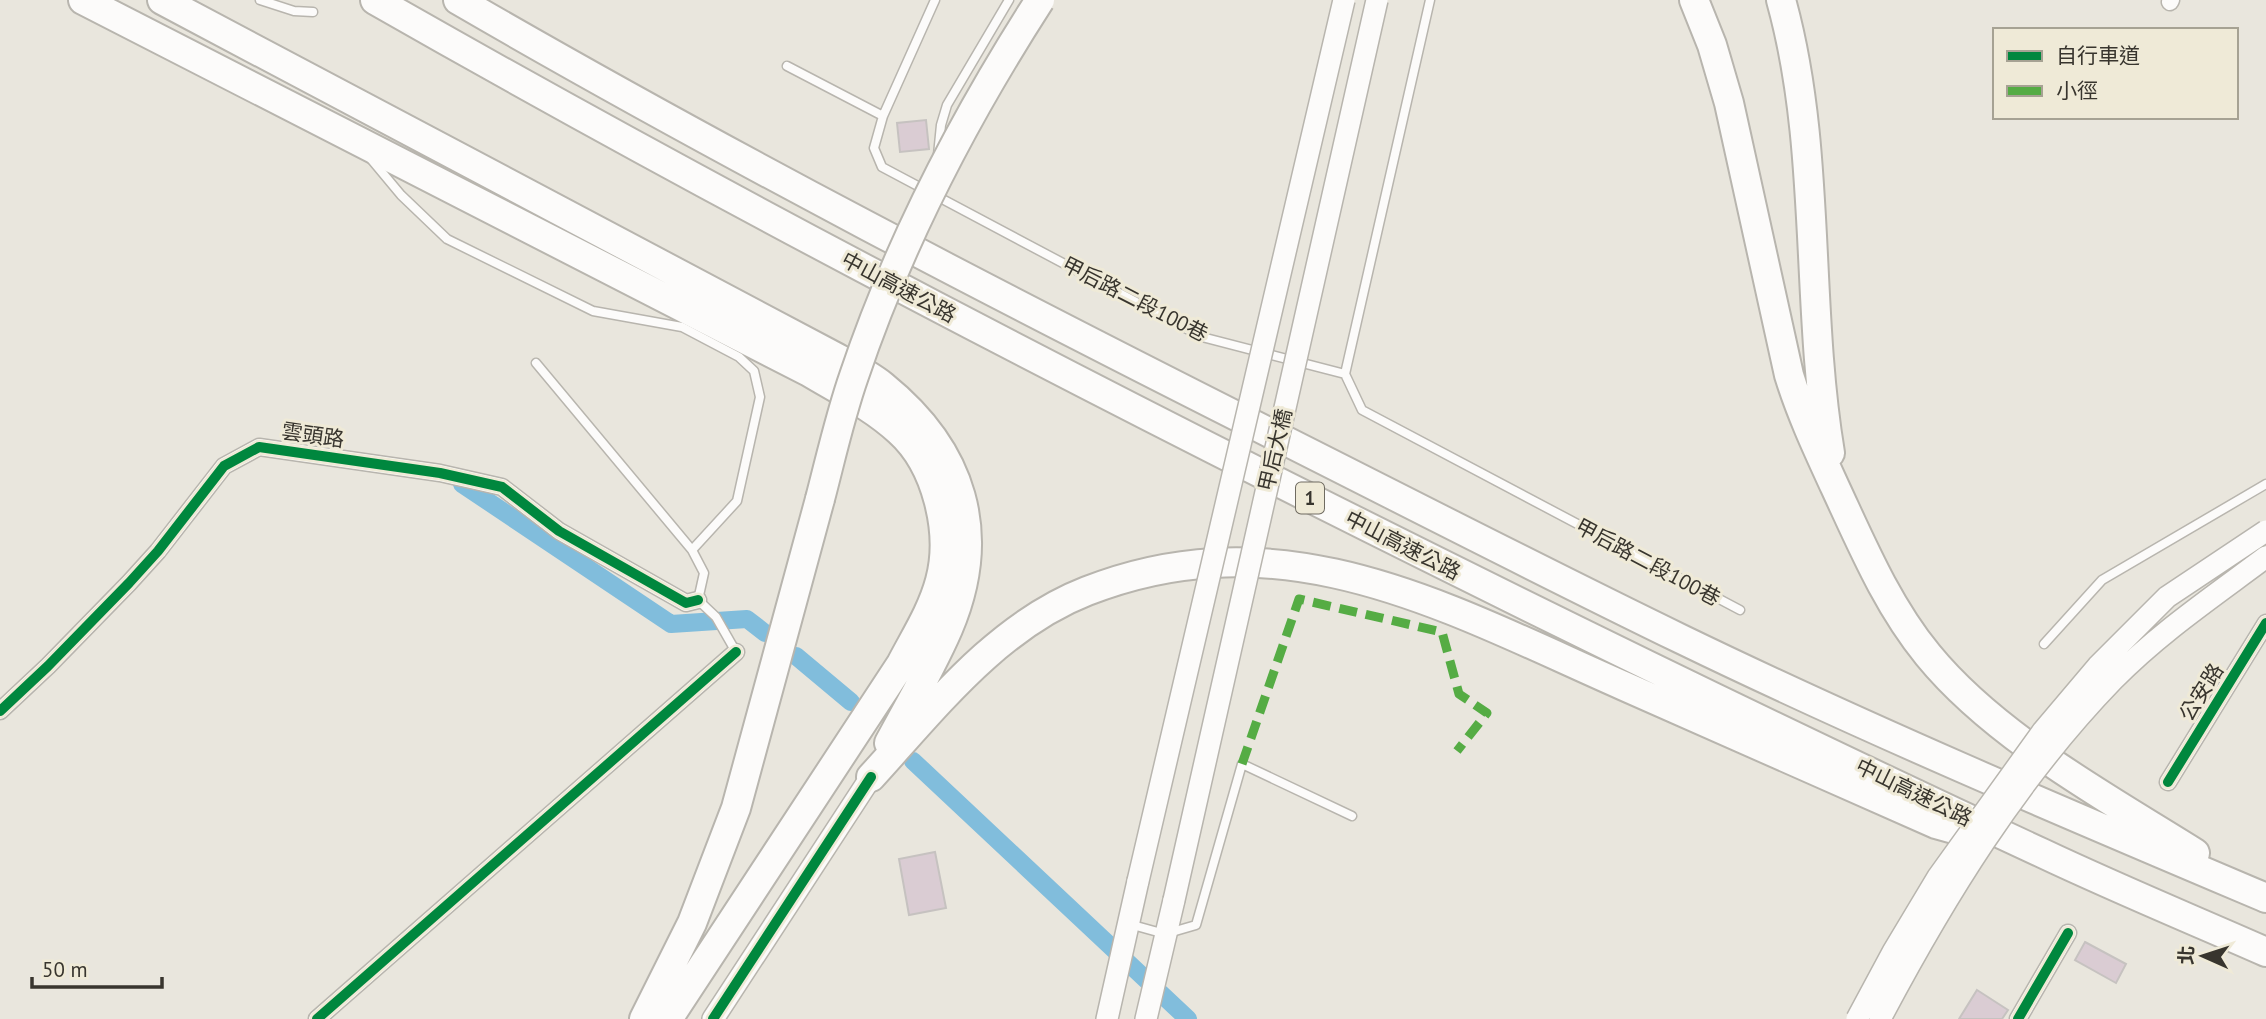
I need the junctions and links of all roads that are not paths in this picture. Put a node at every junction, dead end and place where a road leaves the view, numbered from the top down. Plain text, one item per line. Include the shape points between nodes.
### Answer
1 (83, 0) edge
2 (162, 0) edge
3 (260, 0) edge
4 (376, 0) edge
5 (457, 0) edge
6 (935, 0) edge
7 (1009, 0) edge
8 (1040, 0) edge
9 (1344, 0) edge
10 (1377, 0) edge
11 (1430, 0) edge
12 (1693, 0) edge
13 (1781, 0) edge
14 (313, 12) dead end
15 (787, 66) dead end
16 (883, 116) junction
17 (358, 139) junction
18 (934, 186) junction
19 (537, 363) dead end
20 (1345, 374) junction
21 (2266, 484) edge
22 (1835, 487) junction
23 (2266, 531) edge
24 (692, 550) junction
25 (2266, 557) edge
26 (698, 600) junction
27 (1740, 610) dead end
28 (2266, 623) edge
29 (2044, 645) dead end
30 (736, 652) joint
31 (0, 710) edge
32 (872, 777) junction
33 (2168, 782) dead end
34 (1352, 816) dead end
35 (2045, 855) junction
36 (2266, 898) edge
37 (1129, 924) junction
38 (2068, 933) dead end
39 (1165, 934) junction
40 (2266, 952) edge
41 (317, 1019) edge
42 (644, 1019) edge
43 (668, 1019) edge
44 (713, 1019) edge
45 (1107, 1019) edge
46 (1146, 1019) edge
47 (1857, 1019) edge
48 (1880, 1019) edge
49 (2018, 1019) edge

1 - 17 highway
2 - 32 highway via 828,352 880,384 920,421 937,441 960,491 968,543 964,573 948,629
3 - 14 lane
4 - 35 highway, 中山高速公路 / 1 via 583,118 1169,427 1504,596
5 - 36 highway, 中山高速公路 / 1 via 598,82 874,229 1672,634 2041,804
6 - 16 lane, 甲后路二段100巷
7 - 18 lane via 947,105
8 - 18 highway, bridge
9 - 37 main road, 甲后大橋, bridge
10 - 39 main road, 甲后大橋, bridge
11 - 20 lane
12 - 22 highway via 1729,103 1789,375
13 - 22 highway via 1801,92 1818,352
15 - 16 lane
16 - 18 lane, 甲后路二段100巷 via 874,148 881,167
17 - 24 lane via 401,195 447,239 593,311 682,327 739,356 754,371 760,397 737,501
17 - 43 highway via 876,412 901,432 932,481 942,514 944,547 941,580 928,614 901,664
18 - 20 lane, 甲后路二段100巷 via 1202,337
18 - 42 highway, bridge via 895,267 854,374 736,808 692,923
19 - 24 lane
20 - 27 lane, 甲后路二段100巷 via 1362,410
21 - 29 lane via 2102,580
22 - 36 highway via 1865,553 1905,621 1927,654 1980,707 2064,772
23 - 47 main road, bridge via 2167,597 2098,666 2043,731 1938,877
24 - 26 lane via 704,573
25 - 48 main road, bridge via 2177,623 2114,679 2057,744 1952,889
26 - 30 lane, 雲頭路 via 716,617
26 - 31 street, 雲頭路 via 685,603 559,531 502,487 440,473 258,447 224,466 129,583
28 - 33 street, 公安路
30 - 41 street
32 - 35 highway via 965,674 1039,616 1087,591 1153,571 1218,561 1261,561 1339,574 1443,606 1936,824
32 - 44 main road
34 - 39 lane via 1242,764 1196,925
35 - 40 highway, 中山高速公路 / 1
37 - 39 lane
37 - 45 main road, 甲后大橋
38 - 49 street
39 - 46 main road, 甲后大橋

